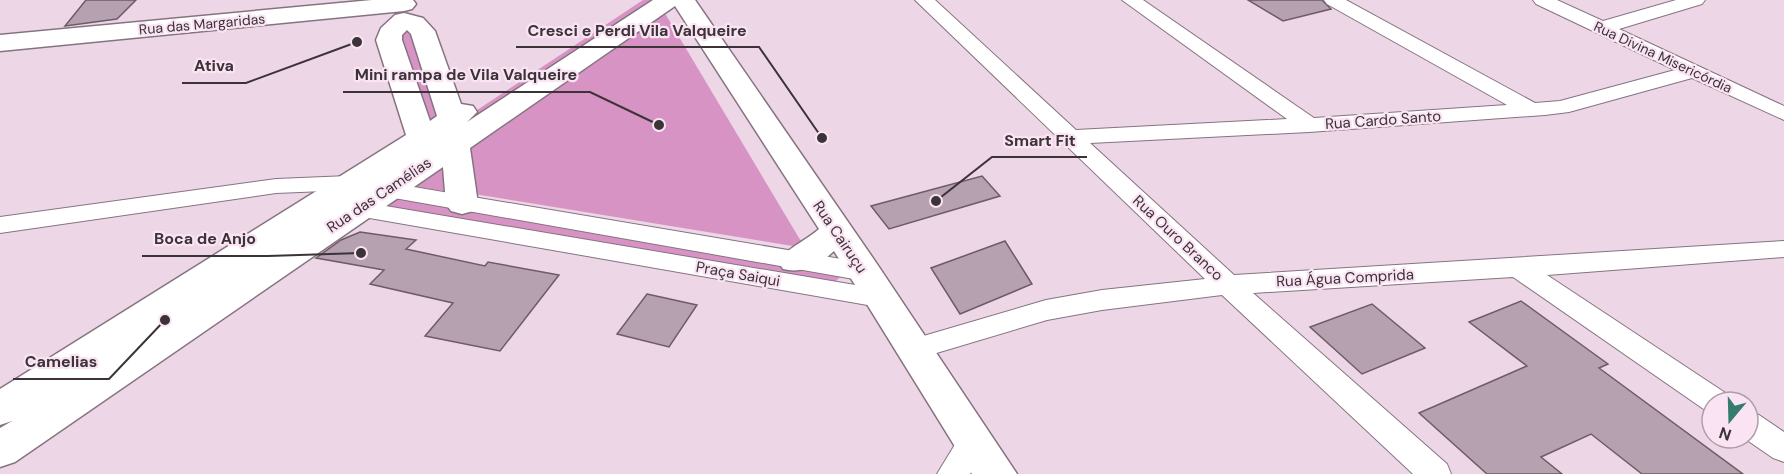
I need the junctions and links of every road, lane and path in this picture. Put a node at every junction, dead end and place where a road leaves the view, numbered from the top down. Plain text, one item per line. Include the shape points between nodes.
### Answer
1 (640, 0) edge
2 (669, 0) edge
3 (683, 0) edge
4 (924, 0) edge
5 (1131, 0) edge
6 (1333, 0) edge
7 (1542, 0) edge
8 (1696, 0) edge
9 (404, 8) edge
10 (1601, 28) junction
11 (0, 43) edge
12 (1692, 72) junction
13 (1531, 110) junction
14 (1782, 111) edge
15 (1309, 125) junction
16 (454, 132) junction
17 (1070, 136) junction
18 (422, 139) junction
19 (243, 191) junction
20 (365, 194) junction
21 (319, 203) junction
22 (462, 204) junction
23 (0, 225) edge
24 (837, 231) junction
25 (604, 240) junction
26 (1783, 250) edge
27 (795, 261) junction
28 (1518, 268) junction
29 (872, 285) junction
30 (1227, 285) junction
31 (913, 349) junction
32 (1700, 391) edge
33 (0, 409) edge
34 (1760, 432) edge
35 (973, 442) junction
36 (1784, 449) edge
37 (0, 450) edge
38 (953, 474) edge
39 (996, 474) edge
40 (1435, 474) edge

1 - 16 street, Rua das Camélias
2 - 16 street, Rua das Camélias
3 - 24 street, Rua Cairuçu
4 - 17 street, Rua Ouro Branco
5 - 15 street
6 - 13 street
7 - 10 street, Rua Divina Misericórdia
8 - 10 street
9 - 11 street, Rua das Margaridas
9 - 16 street via 423,32
9 - 18 street via 389,40
10 - 12 street, Rua Divina Misericórdia
12 - 13 street, Rua Cardo Santo via 1561,107
12 - 14 street, Rua Divina Misericórdia
13 - 15 street, Rua Cardo Santo
15 - 17 street, Rua Cardo Santo
16 - 18 street, Rua das Camélias
16 - 20 street, Rua das Camélias
16 - 22 street
17 - 30 street, Rua Ouro Branco
18 - 20 street, Rua das Camélias
19 - 20 street via 301,183
19 - 21 street
19 - 23 street
20 - 21 street, Rua das Camélias
20 - 22 street, Praça Saiqui
20 - 25 street, Praça Saiqui
20 - 37 street, Rua das Camélias
21 - 33 street, Rua das Camélias
22 - 25 street, Praça Saiqui
24 - 27 street
24 - 29 street, Rua Cairuçu
25 - 27 street, Praça Saiqui
25 - 29 street, Praça Saiqui
26 - 28 street, Rua Água Comprida
27 - 29 street, Praça Saiqui
28 - 30 street, Rua Água Comprida
28 - 32 street
29 - 31 street, Rua Cairuçu
30 - 31 street, Rua Água Comprida via 1046,310
30 - 40 street, Rua Ouro Branco
31 - 35 street, Rua Cairuçu
34 - 36 street
35 - 38 street
35 - 39 street, Rua Cairuçu

